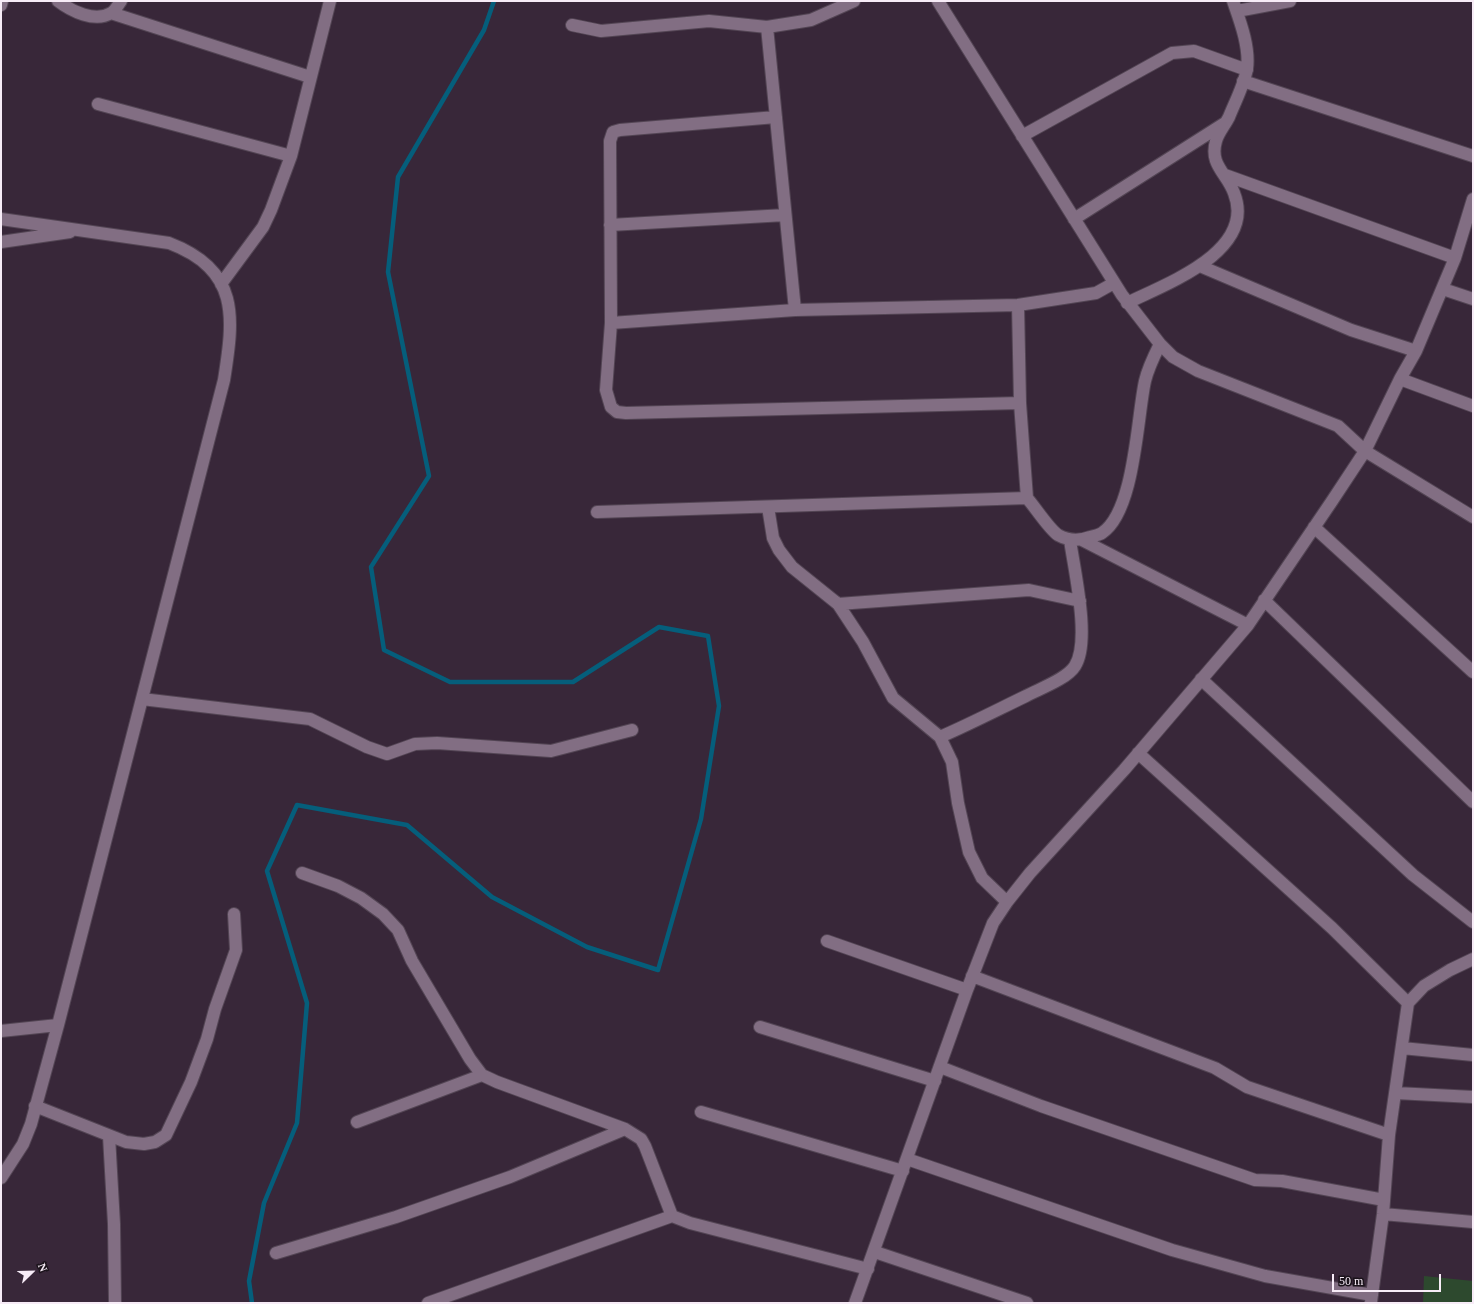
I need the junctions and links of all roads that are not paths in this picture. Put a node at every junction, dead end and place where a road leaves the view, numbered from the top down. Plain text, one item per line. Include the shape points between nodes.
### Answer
1 (2, 1) edge
2 (58, 1) edge
3 (121, 1) edge
4 (330, 1) edge
5 (854, 1) edge
6 (938, 1) edge
7 (1290, 1) edge
8 (1, 5) edge
9 (1235, 6) edge
10 (111, 13) junction
11 (572, 25) dead end
12 (767, 27) junction
13 (1245, 76) junction
14 (310, 77) junction
15 (98, 104) dead end
16 (776, 117) junction
17 (1227, 122) junction
18 (1022, 136) junction
19 (291, 156) junction
20 (1473, 156) edge
21 (1225, 175) junction
22 (1473, 199) edge
23 (785, 215) junction
24 (1, 219) edge
25 (1074, 219) junction
26 (610, 225) junction
27 (83, 230) junction
28 (1, 242) edge
29 (1455, 258) junction
30 (1200, 266) junction
31 (1114, 283) junction
32 (222, 284) junction
33 (1443, 289) junction
34 (1473, 299) edge
35 (1128, 303) junction
36 (1018, 305) junction
37 (795, 310) junction
38 (611, 323) junction
39 (1160, 344) junction
40 (1416, 351) junction
41 (1400, 379) junction
42 (1020, 403) junction
43 (1473, 406) edge
44 (1365, 451) junction
45 (1027, 498) junction
46 (768, 507) junction
47 (597, 512) dead end
48 (1473, 517) edge
49 (1314, 527) junction
50 (1070, 540) junction
51 (1082, 540) junction
52 (1264, 600) junction
53 (1080, 601) junction
54 (838, 604) junction
55 (1248, 625) junction
56 (1473, 672) edge
57 (1201, 679) junction
58 (142, 699) junction
59 (632, 730) dead end
60 (940, 737) junction
61 (1138, 753) junction
62 (1473, 802) edge
63 (302, 873) dead end
64 (1007, 902) junction
65 (234, 914) dead end
66 (1473, 922) edge
67 (827, 941) dead end
68 (1473, 959) edge
69 (972, 976) junction
70 (966, 990) junction
71 (1408, 1003) junction
72 (58, 1025) junction
73 (760, 1028) dead end
74 (1, 1031) edge
75 (1402, 1048) junction
76 (1473, 1055) edge
77 (940, 1067) junction
78 (482, 1075) junction
79 (935, 1081) junction
80 (1396, 1093) junction
81 (1473, 1097) edge
82 (35, 1106) junction
83 (701, 1112) dead end
84 (357, 1122) dead end
85 (625, 1128) junction
86 (1389, 1135) junction
87 (109, 1136) junction
88 (905, 1165) junction
89 (1, 1178) edge
90 (1384, 1200) junction
91 (1384, 1214) junction
92 (672, 1216) junction
93 (1473, 1222) edge
94 (875, 1252) junction
95 (276, 1254) dead end
96 (868, 1269) junction
97 (1371, 1299) edge
98 (115, 1303) edge
99 (428, 1303) edge
100 (855, 1303) edge
101 (1027, 1303) edge

1 - 8 street
2 - 10 street via 83,14 96,17
3 - 10 street
4 - 14 street
5 - 12 street via 811,20
6 - 18 street
7 - 9 street
9 - 13 street via 1247,50
10 - 14 street
11 - 12 street via 601,31 708,22
12 - 16 street
13 - 17 street
13 - 18 street via 1194,51 1172,53
13 - 20 street
14 - 19 street
15 - 19 street
16 - 23 street
16 - 26 street via 613,132 610,141
17 - 21 street via 1216,140 1215,152 1217,166
17 - 25 street
18 - 25 street
19 - 32 street via 263,227
21 - 29 street
21 - 30 street via 1238,207 1237,222 1221,248
22 - 29 street
23 - 26 street
23 - 37 street
24 - 27 street
25 - 31 street
26 - 38 street
27 - 28 street
27 - 32 street via 169,243 189,250 208,264
29 - 33 street
30 - 35 street
30 - 40 street via 1351,330
31 - 35 street
31 - 36 street via 1096,293
32 - 58 street via 231,316 224,380
33 - 34 street
33 - 40 street
35 - 39 street
36 - 37 street
36 - 42 street
37 - 38 street
38 - 42 street via 606,390 611,407 617,412
39 - 44 street via 1173,357 1198,371 1338,426
39 - 51 street via 1150,362 1145,381 1127,489 1116,517 1102,533
40 - 41 street
41 - 43 street
41 - 44 street
42 - 45 street
44 - 48 street
44 - 49 street
45 - 46 street
45 - 50 street via 1058,534
46 - 47 street
46 - 54 street via 773,538 779,550 792,567
49 - 52 street
49 - 56 street
50 - 51 street
50 - 53 street
51 - 55 street
52 - 55 street
52 - 62 street
53 - 54 street via 1029,590
53 - 60 street via 1081,650 1075,667 1046,686
54 - 60 street via 863,642 893,698
55 - 57 street
57 - 61 street
57 - 66 street via 1413,875
58 - 59 street via 310,719 387,754 415,744 437,743 551,751
58 - 72 street
60 - 64 street via 952,762 969,852 982,878
61 - 64 street
61 - 71 street via 1332,928
63 - 78 street via 338,886 361,898 383,914 398,930 412,961 446,1020
64 - 69 street via 993,923
65 - 87 street via 236,950 197,1068 166,1136 144,1144 126,1142
67 - 70 street
68 - 71 street via 1424,986
69 - 70 street
69 - 86 street via 1215,1068 1247,1087
70 - 77 street
71 - 75 street
72 - 74 street
72 - 82 street
73 - 79 street
75 - 76 street
75 - 80 street
77 - 79 street
77 - 90 street via 1041,1106 1255,1180 1282,1181
78 - 84 street
78 - 85 street
79 - 88 street
80 - 81 street
80 - 86 street
82 - 87 street
82 - 89 street via 23,1144
83 - 88 street
85 - 92 street via 641,1138
85 - 95 street via 510,1177 396,1217
86 - 90 street
87 - 98 street
88 - 94 street
88 - 97 street via 1172,1250 1264,1276
90 - 91 street
91 - 93 street
91 - 97 street
92 - 96 street via 690,1223
92 - 99 street
94 - 96 street
94 - 101 street
96 - 100 street

